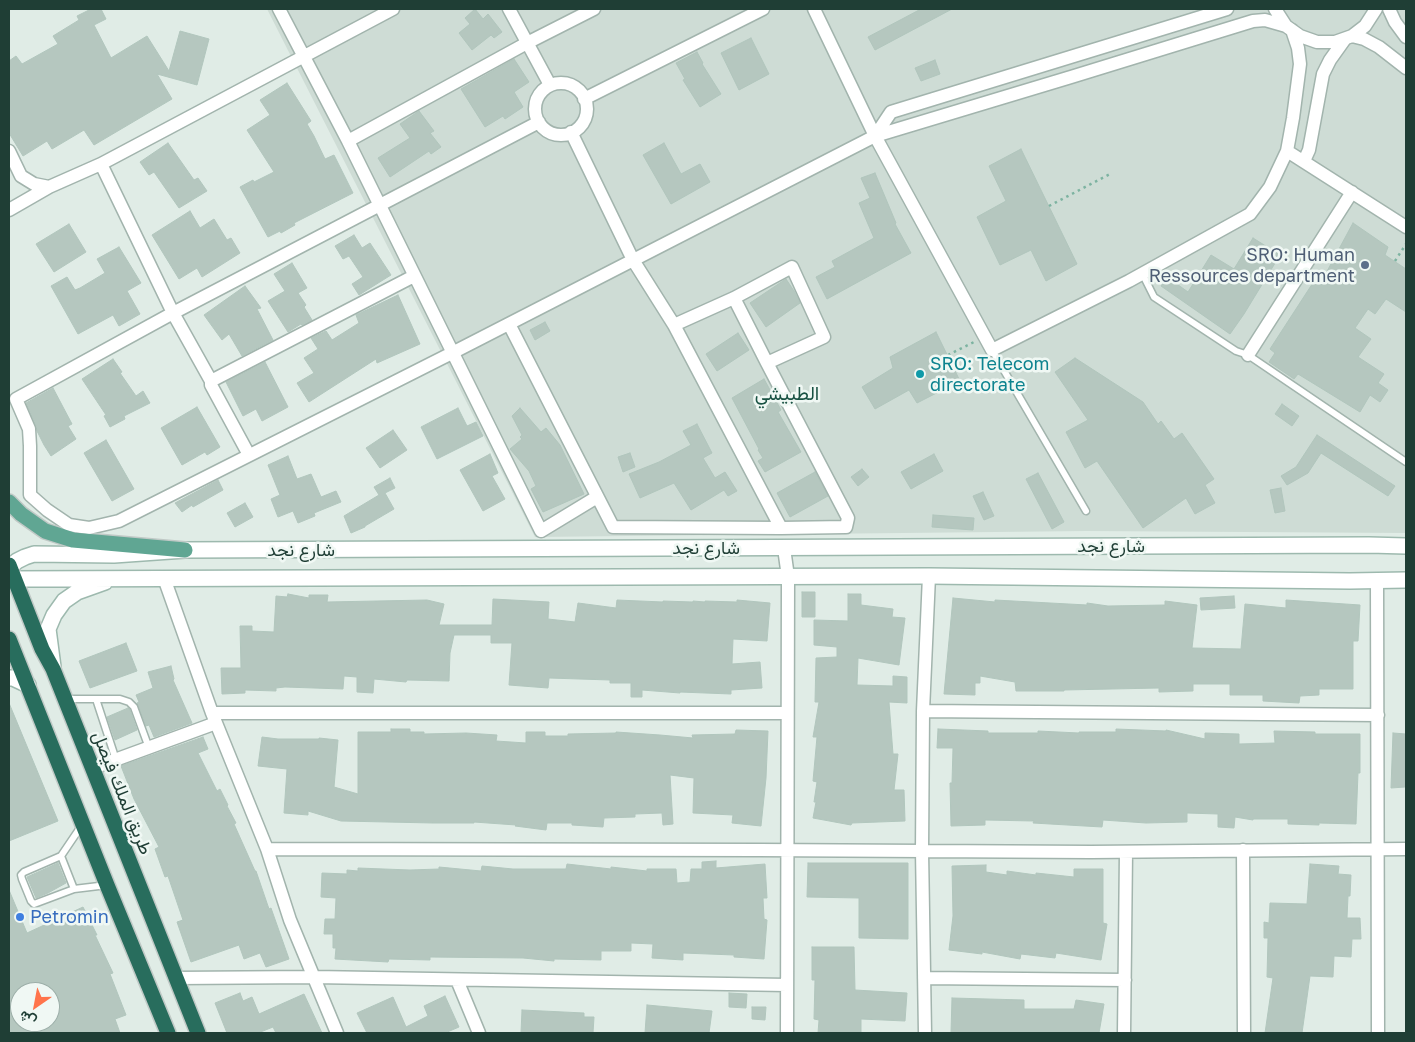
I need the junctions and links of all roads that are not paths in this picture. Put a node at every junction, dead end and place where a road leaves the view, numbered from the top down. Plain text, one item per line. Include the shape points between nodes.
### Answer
1 (279, 9) edge
2 (393, 9) edge
3 (509, 9) edge
4 (594, 9) edge
5 (763, 9) edge
6 (814, 9) edge
7 (1227, 9) edge
8 (1276, 9) edge
9 (1388, 9) edge
10 (1378, 10) edge
11 (1289, 28) junction
12 (1348, 37) junction
13 (1406, 37) edge
14 (527, 43) junction
15 (303, 56) junction
16 (1406, 68) edge
17 (550, 85) junction
18 (584, 99) junction
19 (539, 122) junction
20 (571, 132) junction
21 (875, 136) junction
22 (348, 141) junction
23 (1287, 150) junction
24 (9, 151) edge
25 (1304, 161) junction
26 (101, 164) junction
27 (49, 187) junction
28 (1352, 192) junction
29 (379, 205) junction
30 (9, 210) edge
31 (1406, 227) edge
32 (633, 260) junction
33 (1142, 273) junction
34 (414, 276) junction
35 (734, 298) junction
36 (173, 313) junction
37 (509, 324) junction
38 (674, 325) junction
39 (992, 350) junction
40 (452, 353) junction
41 (1248, 355) junction
42 (767, 362) junction
43 (211, 381) junction
44 (250, 455) junction
45 (1406, 462) edge
46 (597, 497) junction
47 (9, 502) edge
48 (1086, 511) dead end
49 (781, 528) junction
50 (1406, 546) edge
51 (784, 548) junction
52 (185, 550) junction
53 (10, 571) edge
54 (929, 576) junction
55 (788, 577) junction
56 (116, 578) junction
57 (164, 578) junction
58 (1406, 580) edge
59 (1377, 581) junction
60 (9, 638) edge
61 (53, 669) junction
62 (9, 678) edge
63 (28, 684) junction
64 (65, 699) junction
65 (96, 699) junction
66 (923, 711) junction
67 (787, 713) junction
68 (1378, 715) junction
69 (214, 718) junction
70 (149, 748) junction
71 (116, 760) junction
72 (93, 768) junction
73 (83, 824) junction
74 (267, 849) junction
75 (1378, 849) junction
76 (1406, 849) edge
77 (788, 850) junction
78 (1243, 850) junction
79 (922, 851) junction
80 (1126, 852) junction
81 (61, 856) junction
82 (106, 885) junction
83 (74, 889) junction
84 (314, 977) junction
85 (176, 978) junction
86 (924, 978) junction
87 (457, 980) junction
88 (1125, 980) junction
89 (788, 985) junction
90 (168, 1033) edge
91 (198, 1033) edge
92 (337, 1033) edge
93 (479, 1033) edge
94 (787, 1033) edge
95 (925, 1033) edge
96 (1124, 1033) edge
97 (1244, 1033) edge
98 (1378, 1033) edge

1 - 15 street
2 - 15 street
3 - 14 street
4 - 14 street
5 - 18 street
6 - 21 street
7 - 21 street via 891,112
8 - 11 street
9 - 13 street
10 - 12 street via 1365,26
11 - 12 street via 1318,42 1335,42
11 - 21 street via 1265,20 1253,21
11 - 23 street via 1298,48 1300,64
12 - 16 street via 1364,39
12 - 25 street via 1323,74 1309,150
14 - 17 street
14 - 22 street
15 - 22 street
15 - 26 street
17 - 18 street via 565,83 578,90
17 - 19 street via 536,101
18 - 20 street via 585,116
19 - 20 street via 550,132
19 - 29 street
20 - 32 street
21 - 32 street
21 - 39 street
22 - 29 street
23 - 25 street
23 - 33 street via 1270,187 1250,214
24 - 27 street via 21,176 34,184
25 - 28 street
26 - 27 street
26 - 36 street
27 - 30 street
28 - 31 street
28 - 41 street
29 - 34 street
29 - 36 street
32 - 37 street
32 - 38 street
33 - 39 street
33 - 41 lane via 1154,297 1236,351
34 - 40 street
34 - 43 street
35 - 38 street
35 - 42 street
35 - 42 street via 792,267 824,337
36 - 43 street
36 - 44 street via 16,398 29,429 30,495 69,525 89,528 119,521
37 - 40 street
37 - 46 street
38 - 49 street
39 - 48 lane
40 - 44 street
40 - 46 street via 540,531
41 - 45 lane
42 - 49 street via 848,518 846,527
43 - 44 street
46 - 49 street via 612,527
47 - 52 main road via 45,530 73,540
50 - 51 street, شارع نجد
51 - 52 street, شارع نجد
51 - 55 street
52 - 53 street, شارع نجد via 114,556 34,554 17,561
53 - 56 street, شارع نجد
53 - 61 highway, طريق الملك فيصل
54 - 55 street, شارع نجد
54 - 59 street, شارع نجد
54 - 66 street
55 - 57 street, شارع نجد
55 - 67 street
56 - 57 street, شارع نجد
56 - 61 street via 77,592 58,607 48,630
57 - 69 street
58 - 59 street, شارع نجد
59 - 68 street
60 - 63 highway
61 - 64 highway, طريق الملك فيصل
62 - 63 street
63 - 73 highway
64 - 65 lane
64 - 72 highway, طريق الملك فيصل
65 - 70 lane via 129,702 134,707
65 - 71 lane
66 - 68 street
66 - 79 street
67 - 69 street
67 - 77 street
68 - 75 street
69 - 70 street
69 - 74 street
70 - 71 street
71 - 72 street
72 - 85 highway, طريق الملك فيصل
73 - 81 lane
73 - 82 highway
74 - 77 street
74 - 84 street via 290,920
75 - 76 street
75 - 78 street
75 - 98 street
77 - 79 street
77 - 89 street
78 - 80 street
78 - 97 street
79 - 80 street
79 - 86 street
80 - 88 street
81 - 83 lane
81 - 83 lane via 24,872 22,879 34,904
82 - 83 lane
82 - 90 highway
84 - 85 street
84 - 87 street
84 - 92 street
85 - 91 highway, طريق الملك فيصل
86 - 88 street
86 - 95 street
87 - 89 street
87 - 93 street
88 - 96 street
89 - 94 street

